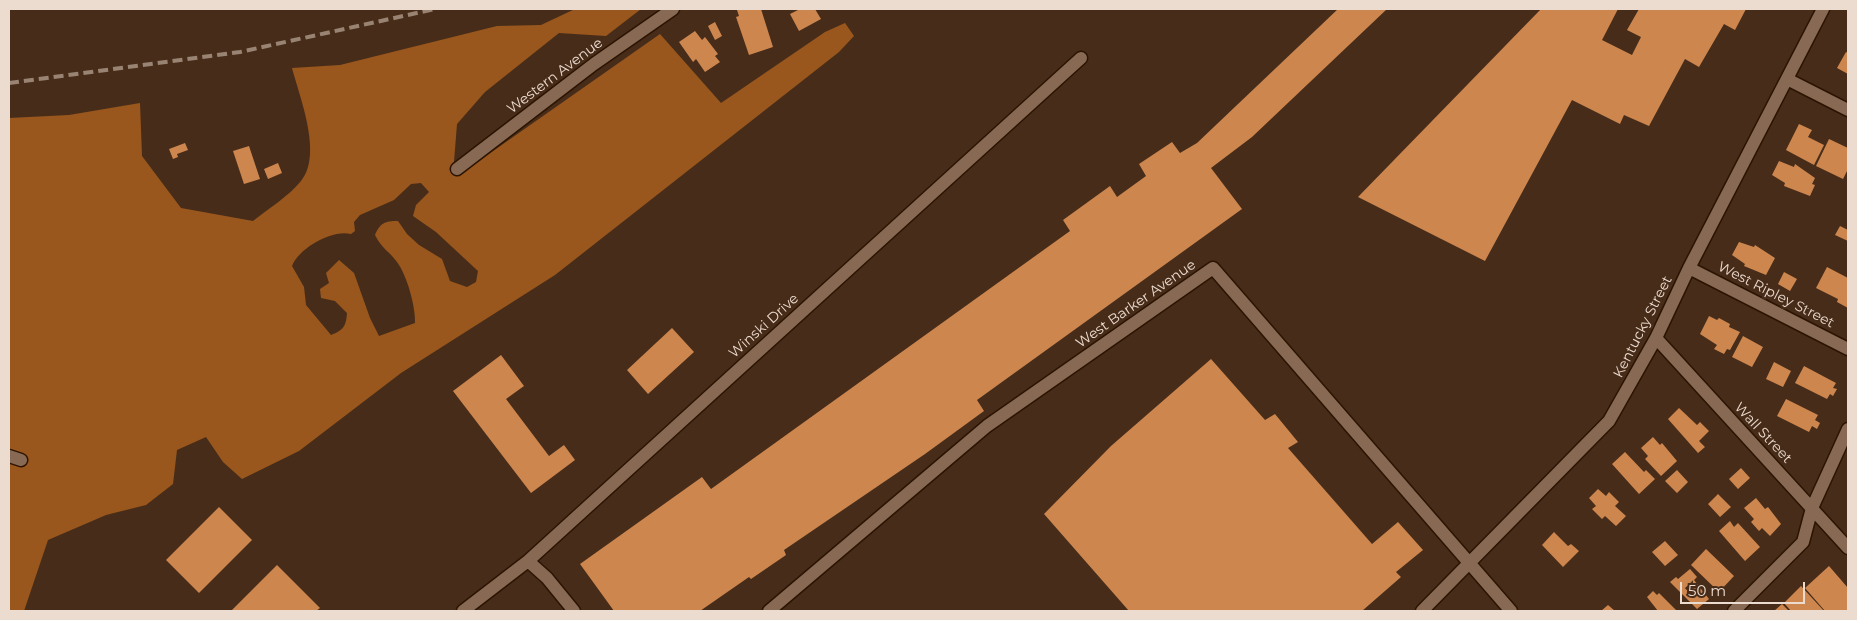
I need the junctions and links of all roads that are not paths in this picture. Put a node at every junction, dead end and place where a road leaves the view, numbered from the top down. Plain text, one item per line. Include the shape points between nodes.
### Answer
1 (673, 9) edge
2 (1824, 9) edge
3 (1081, 58) dead end
4 (1787, 79) junction
5 (1848, 110) edge
6 (457, 169) dead end
7 (1689, 268) junction
8 (1656, 338) junction
9 (1848, 349) edge
10 (1848, 429) edge
11 (1812, 508) junction
12 (1848, 548) edge
13 (528, 561) junction
14 (1470, 564) junction
15 (463, 611) edge
16 (574, 611) edge
17 (769, 611) edge
18 (1422, 611) edge
19 (1511, 611) edge
20 (1734, 611) edge

1 - 6 street, Western Avenue via 594,64
2 - 4 street, Kentucky Street
3 - 13 street, Winski Drive
4 - 5 street
4 - 7 street, Kentucky Street
7 - 8 street, Kentucky Street
7 - 9 street, West Ripley Street
8 - 11 street, Wall Street
8 - 14 street, Kentucky Street via 1609,421
10 - 11 street
11 - 12 street, Wall Street
11 - 20 street via 1803,542
13 - 15 street, Winski Drive
13 - 16 street
14 - 17 street, West Barker Avenue via 1213,268 987,426
14 - 18 street, Kentucky Street
14 - 19 street, West Barker Avenue

